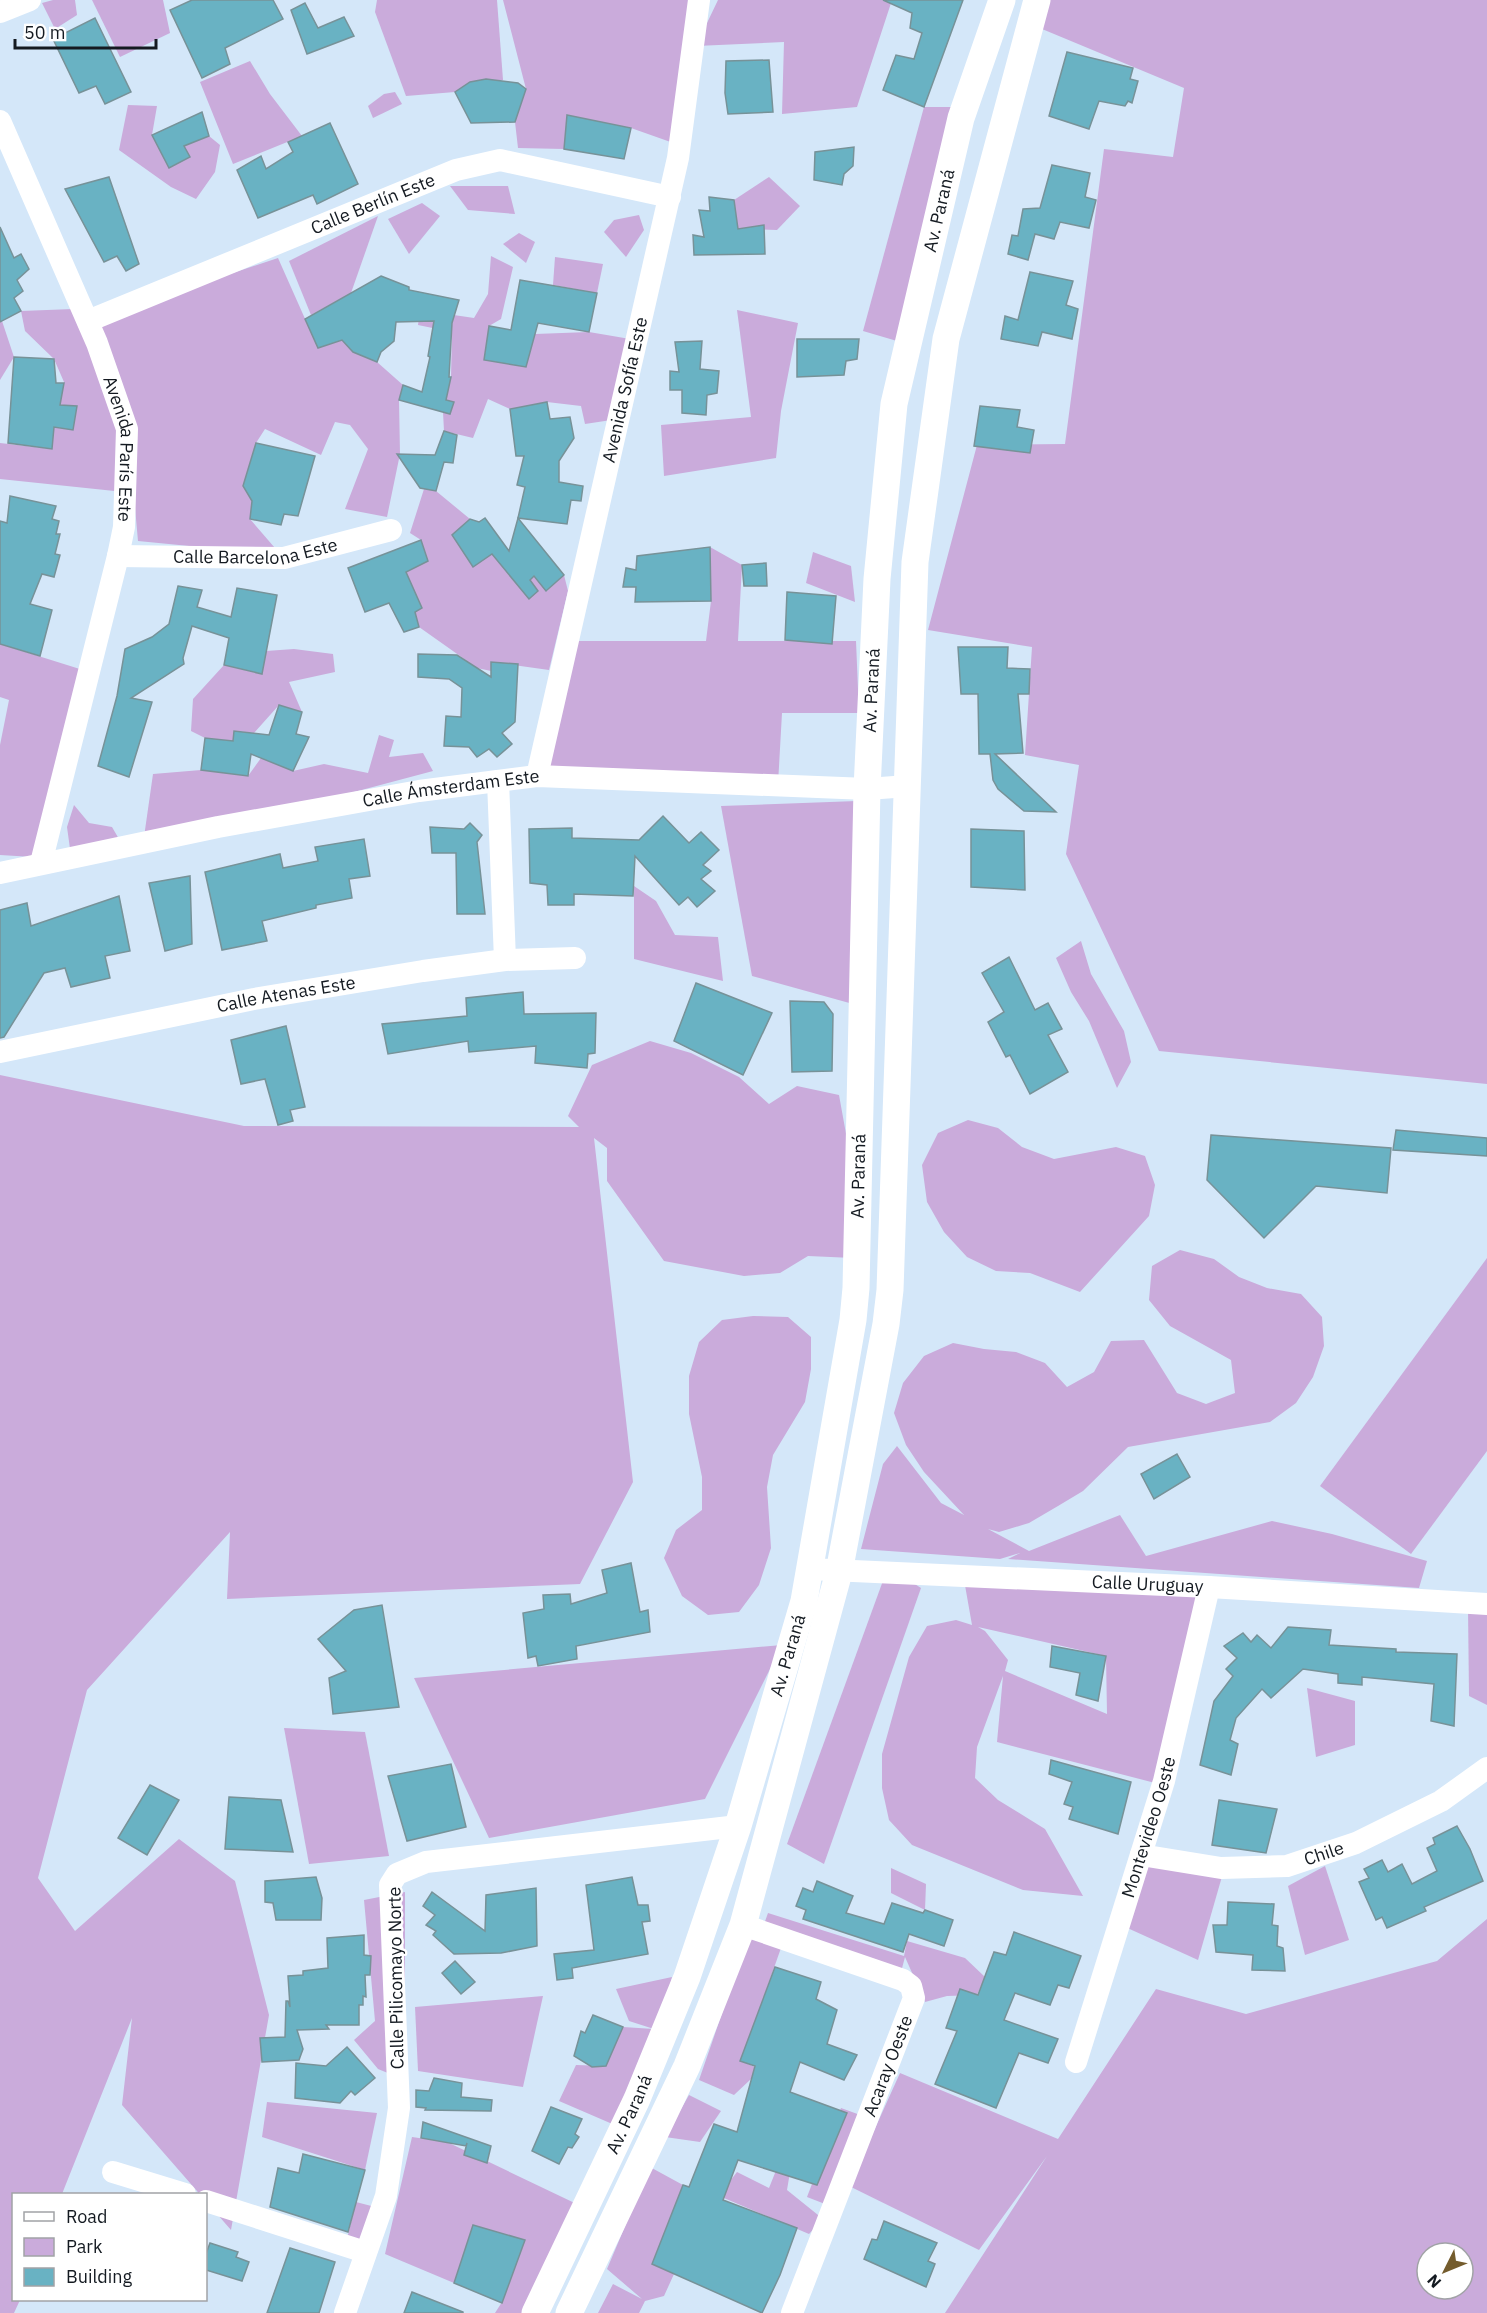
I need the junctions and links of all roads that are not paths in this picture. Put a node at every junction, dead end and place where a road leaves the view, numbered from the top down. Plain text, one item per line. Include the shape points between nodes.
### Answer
1 (30, 0) edge
2 (699, 0) edge
3 (1002, 0) edge
4 (1037, 0) edge
5 (0, 12) edge
6 (0, 121) edge
7 (8, 153) edge
8 (669, 197) junction
9 (88, 321) junction
10 (391, 530) dead end
11 (118, 556) junction
12 (537, 776) junction
13 (498, 781) junction
14 (908, 786) junction
15 (867, 789) junction
16 (41, 863) junction
17 (0, 873) edge
18 (575, 958) dead end
19 (505, 960) junction
20 (0, 1052) edge
21 (808, 1569) junction
22 (839, 1572) junction
23 (1209, 1587) junction
24 (1487, 1604) edge
25 (1487, 1768) edge
26 (738, 1826) junction
27 (1141, 1855) junction
28 (743, 1925) junction
29 (1076, 2062) dead end
30 (113, 2172) dead end
31 (596, 2184) junction
32 (182, 2193) edge
33 (626, 2195) junction
34 (207, 2201) edge
35 (365, 2252) junction
36 (345, 2313) edge
37 (535, 2313) edge
38 (569, 2313) edge
39 (792, 2313) edge

1 - 5 street
2 - 8 street, Avenida Sofía Este via 678,158
3 - 15 street, Av. Paraná via 962,118 894,404 877,579
4 - 14 street, Av. Paraná via 946,339 915,562
6 - 7 street, Avenida París Este
7 - 9 street, Avenida París Este
8 - 9 street, Calle Berlín Este via 500,160 456,170
8 - 12 street, Avenida Sofía Este
9 - 11 street, Avenida París Este via 127,429 124,527
10 - 11 street, Calle Barcelona Este via 284,558
11 - 16 street, Avenida París Este
12 - 13 street, Calle Ámsterdam Este
12 - 15 street, Calle Ámsterdam Este
13 - 16 street, Calle Ámsterdam Este via 218,827
13 - 19 street
14 - 15 street, Calle Ámsterdam Este
14 - 22 street, Av. Paraná via 890,1290
15 - 21 street, Av. Paraná via 856,1288
16 - 17 street, Calle Ámsterdam Este
18 - 19 street, Calle Atenas Este
19 - 20 street, Calle Atenas Este via 254,999
21 - 22 street, Calle Uruguay
21 - 26 street, Av. Paraná via 788,1662
22 - 23 street, Calle Uruguay
22 - 28 street, Av. Paraná
23 - 24 street, Calle Uruguay
23 - 27 street, Montevideo Oeste via 1164,1781
25 - 27 street, Chile via 1420,1812 1356,1843 1287,1866 1221,1868
26 - 31 street, Av. Paraná via 687,1977 637,2099
26 - 35 street, Calle Pilicomayo Norte via 426,1862 397,1874 390,1886 399,2108 386,2196
27 - 29 street, Montevideo Oeste
28 - 33 street, Av. Paraná via 687,2067
28 - 39 street, Acaray Oeste via 903,1980 911,1986 914,1998
30 - 32 street
31 - 33 street
31 - 37 street, Av. Paraná
33 - 38 street, Av. Paraná
34 - 35 street
35 - 36 street, Calle Pilicomayo Norte

